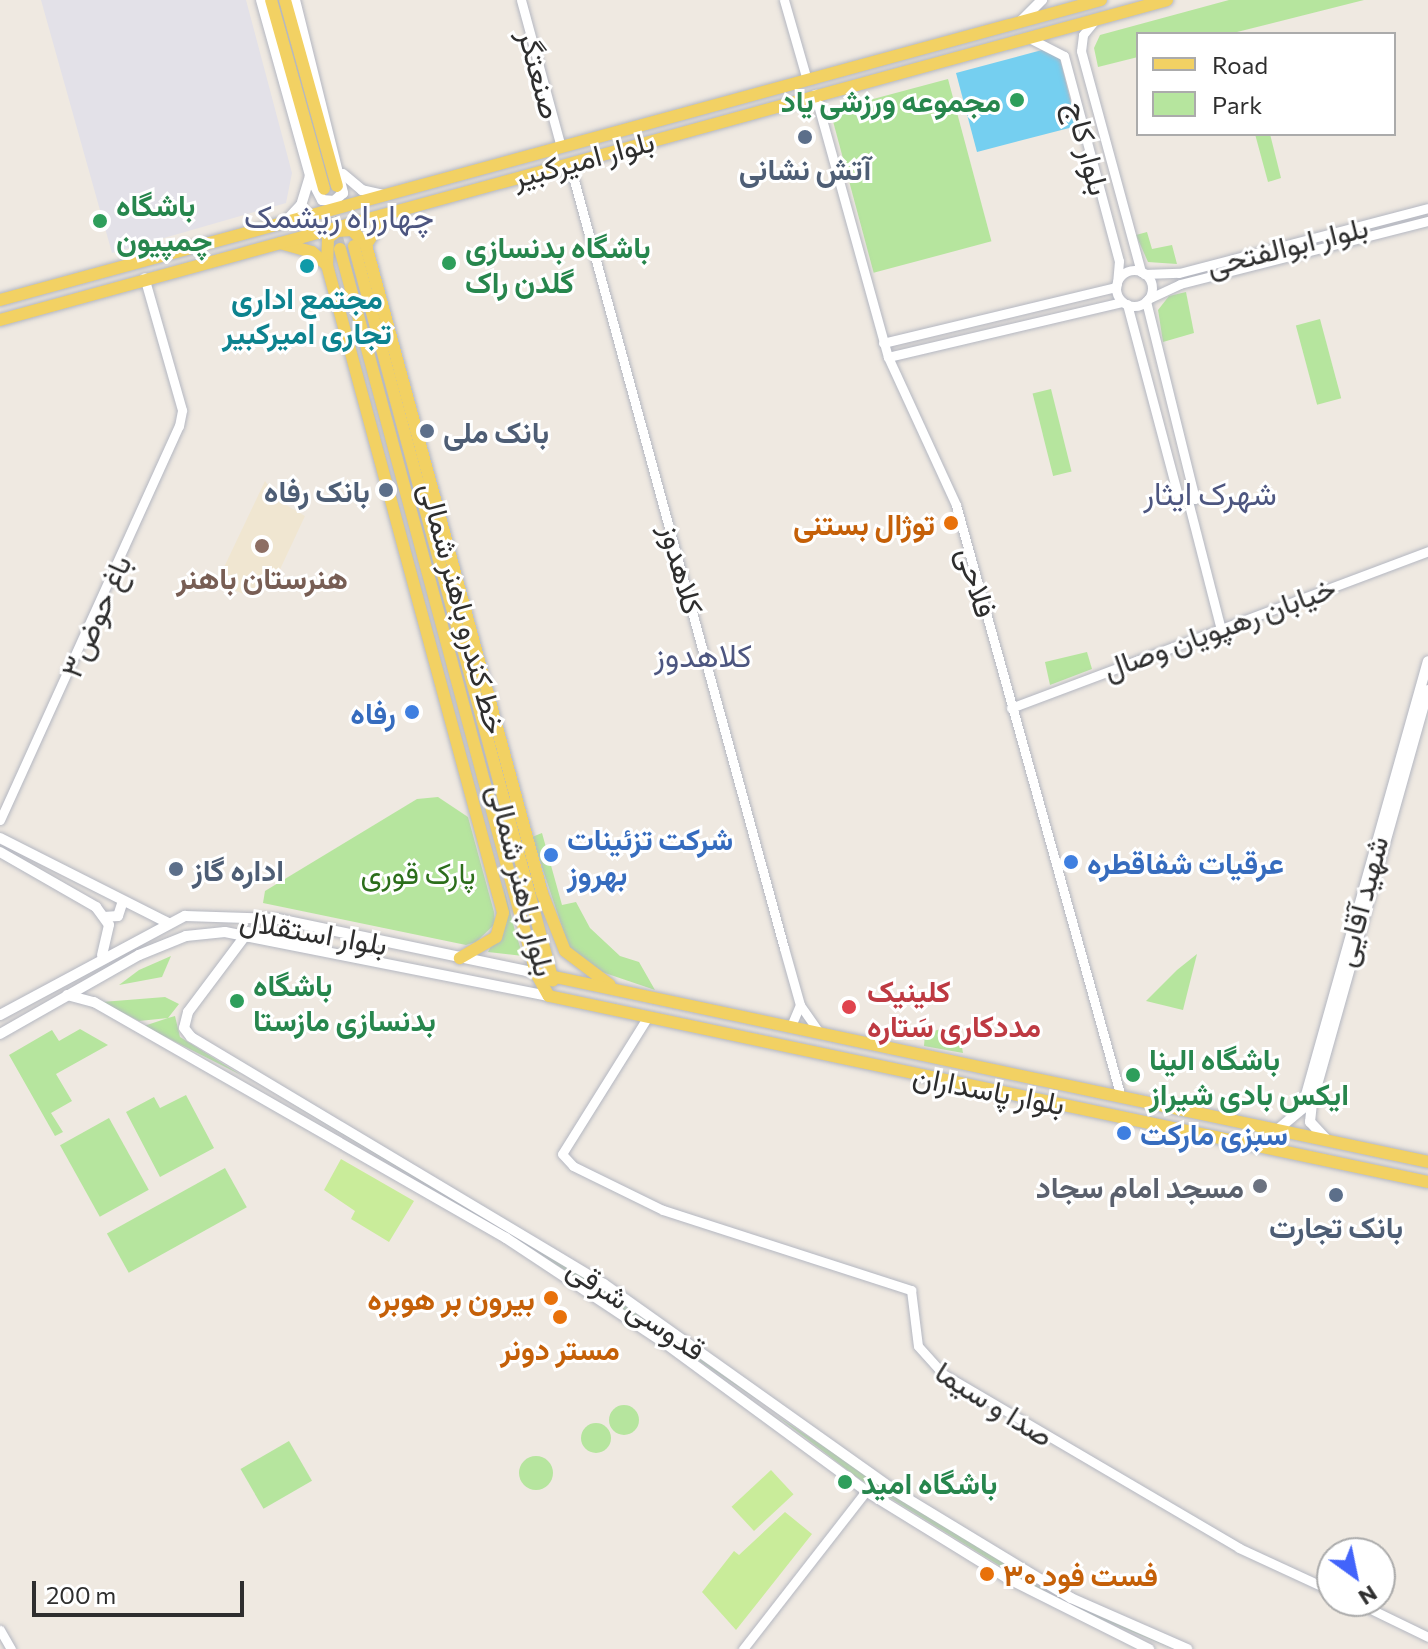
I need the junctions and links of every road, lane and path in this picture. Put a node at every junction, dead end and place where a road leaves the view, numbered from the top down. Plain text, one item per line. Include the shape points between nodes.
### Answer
1 (261, 0) edge
2 (271, 0) edge
3 (285, 0) edge
4 (295, 0) edge
5 (521, 0) edge
6 (784, 0) edge
7 (1042, 0) edge
8 (1096, 0) edge
9 (1167, 0) edge
10 (1098, 18) junction
11 (1019, 22) junction
12 (1026, 38) junction
13 (1081, 51) junction
14 (1065, 58) junction
15 (807, 80) junction
16 (815, 94) junction
17 (1094, 102) junction
18 (1078, 106) junction
19 (561, 147) junction
20 (590, 156) junction
21 (560, 165) junction
22 (469, 174) junction
23 (310, 176) junction
24 (339, 179) junction
25 (574, 180) junction
26 (472, 188) junction
27 (324, 189) tunnel mouth
28 (395, 202) junction
29 (1428, 208) edge
30 (1428, 221) edge
31 (280, 227) junction
32 (276, 243) junction
33 (1297, 243) junction
34 (360, 246) junction
35 (340, 249) tunnel mouth
36 (1299, 255) junction
37 (1133, 256) junction
38 (162, 257) junction
39 (1119, 261) junction
40 (327, 265) junction
41 (167, 270) junction
42 (1142, 273) junction
43 (1179, 273) junction
44 (144, 277) junction
45 (1180, 284) junction
46 (1117, 285) junction
47 (1101, 290) junction
48 (0, 300) edge
49 (1147, 300) junction
50 (1125, 303) junction
51 (1103, 305) junction
52 (998, 317) junction
53 (1148, 317) junction
54 (0, 320) edge
55 (1133, 320) junction
56 (1002, 329) junction
57 (883, 343) junction
58 (888, 357) junction
59 (1176, 425) junction
60 (1160, 429) junction
61 (1188, 501) junction
62 (406, 511) junction
63 (404, 547) junction
64 (1428, 551) edge
65 (1220, 626) junction
66 (474, 648) junction
67 (434, 658) junction
68 (1428, 661) edge
69 (1424, 693) edge
70 (474, 695) junction
71 (462, 704) junction
72 (1011, 708) junction
73 (497, 777) junction
74 (484, 781) junction
75 (0, 820) edge
76 (0, 838) edge
77 (514, 840) junction
78 (0, 852) edge
79 (505, 858) junction
80 (535, 869) junction
81 (62, 870) junction
82 (55, 883) junction
83 (499, 887) junction
84 (528, 891) junction
85 (123, 901) junction
86 (104, 917) junction
87 (168, 923) junction
88 (248, 932) junction
89 (102, 955) junction
90 (460, 958) junction
91 (536, 973) junction
92 (554, 978) junction
93 (620, 990) junction
94 (67, 995) junction
95 (549, 996) junction
96 (800, 1005) junction
97 (0, 1015) edge
98 (647, 1018) junction
99 (791, 1026) junction
100 (818, 1031) junction
101 (0, 1034) edge
102 (957, 1062) junction
103 (248, 1069) junction
104 (1112, 1081) junction
105 (954, 1082) junction
106 (238, 1083) junction
107 (1097, 1091) junction
108 (1121, 1097) junction
109 (1304, 1116) junction
110 (1277, 1130) junction
111 (1329, 1141) junction
112 (1428, 1162) edge
113 (1428, 1182) edge
114 (776, 1408) junction
115 (767, 1421) junction
116 (866, 1491) junction
117 (1316, 1584) edge
118 (1387, 1617) edge
119 (0, 1630) edge
120 (1428, 1637) edge
121 (11, 1649) edge
122 (743, 1649) edge
123 (1149, 1649) edge
124 (1187, 1649) edge

1 - 23 main road
2 - 27 main road
3 - 24 main road
4 - 24 main road
5 - 19 street, صنعتگر
6 - 15 street
7 - 11 main road
8 - 11 main road, بلوار امیرکبیر
9 - 10 main road, بلوار امیرکبیر
10 - 12 main road, بلوار امیرکبیر
10 - 13 street via 1083,35
11 - 15 main road, بلوار امیرکبیر
12 - 14 street via 1053,46
12 - 16 main road, بلوار امیرکبیر
13 - 14 street
13 - 17 street, بلوار کاج
14 - 18 street, بلوار کاج
15 - 19 main road, بلوار امیرکبیر
16 - 20 main road, بلوار امیرکبیر
16 - 57 street, فلاحی
17 - 18 street
17 - 37 street, بلوار کاج
18 - 39 street, بلوار کاج
19 - 22 main road, بلوار امیرکبیر
20 - 21 main road, بلوار امیرکبیر
20 - 25 street
21 - 25 street, کلاهدوز
21 - 26 main road, بلوار امیرکبیر
22 - 26 main road
22 - 28 main road, بلوار امیرکبیر
23 - 24 main road via 317,196 328,202 343,193
23 - 31 main road via 301,205
24 - 28 main road
25 - 96 street, کلاهدوز
26 - 28 main road, بلوار امیرکبیر
28 - 31 main road, بلوار امیرکبیر
28 - 32 main road, بلوار امیرکبیر
28 - 34 main road
29 - 33 street, بلوار ابوالفتحی
30 - 36 street, بلوار ابوالفتحی
31 - 38 main road, بلوار امیرکبیر
32 - 40 main road via 298,246
32 - 41 main road, بلوار امیرکبیر
33 - 36 street
33 - 43 street, بلوار ابوالفتحی
34 - 40 main road via 352,230 337,231 328,238
34 - 66 main road, خط کندرو باهنر شمالی
34 - 70 main road, بلوار باهنر شمالی
35 - 62 main road, بلوار باهنر شمالی
36 - 45 street, بلوار ابوالفتحی
37 - 39 street via 1129,266
37 - 42 street, بلوار کاج
38 - 41 main road
38 - 48 main road, بلوار امیرکبیر
39 - 46 street, بلوار کاج
40 - 63 main road, خط کندرو باهنر شمالی
41 - 44 main road, بلوار امیرکبیر
42 - 43 street, بلوار ابوالفتحی
42 - 46 street via 1126,273
42 - 49 street via 1152,289
43 - 45 street via 1170,279
44 - 54 main road, بلوار امیرکبیر
44 - 75 street, باغ حوض۳ via 182,410
45 - 49 street, بلوار ابوالفتحی
46 - 47 street
46 - 50 street
47 - 51 street via 1110,296
47 - 52 street
49 - 50 street
49 - 53 street
50 - 51 street
50 - 55 street
51 - 56 street
52 - 56 street
52 - 57 street
53 - 55 street via 1141,313
53 - 59 street
55 - 60 street
56 - 58 street
57 - 58 street, فلاحی
58 - 72 street, فلاحی via 947,481
59 - 60 street
59 - 61 street
60 - 61 street
61 - 65 street
62 - 63 main road
62 - 71 main road, بلوار باهنر شمالی
63 - 67 main road, خط کندرو باهنر شمالی
64 - 65 street, خیابان رهپویان وصال
65 - 72 street, خیابان رهپویان وصال
66 - 70 main road
66 - 80 main road, خط کندرو باهنر شمالی
67 - 71 main road
67 - 83 main road, خط کندرو باهنر شمالی
68 - 69 main road, شهید آقایی
69 - 109 main road, شهید آقایی
70 - 73 main road, بلوار باهنر شمالی
71 - 74 main road, بلوار باهنر شمالی
72 - 104 street, فلاحی
73 - 74 main road
73 - 77 main road, بلوار باهنر شمالی
74 - 79 main road, بلوار باهنر شمالی
76 - 81 main road
77 - 80 main road
77 - 84 main road, بلوار باهنر شمالی
78 - 82 main road
79 - 83 main road
79 - 91 main road, بلوار باهنر شمالی
80 - 84 main road
80 - 93 main road, خط کندرو باهنر شمالی via 565,951
81 - 82 main road
81 - 85 main road
82 - 86 main road
83 - 90 main road, خط کندرو باهنر شمالی via 501,928 481,949
84 - 92 main road, بلوار باهنر شمالی
85 - 86 main road via 118,916
85 - 87 main road
86 - 89 main road via 110,941
87 - 89 main road, بلوار استقلال
87 - 90 main road, بلوار استقلال via 207,915 278,919
88 - 94 main road, بلوار استقلال via 186,936
88 - 95 main road, بلوار استقلال
88 - 103 main road, قدوسی شرقی via 188,1012 184,1028
89 - 97 main road, بلوار استقلال
90 - 91 main road, بلوار استقلال
91 - 92 main road, بلوار استقلال
91 - 95 main road, بلوار باهنر شمالی
92 - 93 main road, بلوار پاسداران
92 - 95 main road, بلوار باهنر شمالی
93 - 99 main road, بلوار پاسداران
94 - 101 main road, بلوار استقلال
94 - 106 main road, قدوسی شرقی via 88,999
95 - 98 main road, بلوار پاسداران
96 - 99 street
96 - 100 street, کلاهدوز
98 - 105 main road, بلوار پاسداران
98 - 117 street, صدا و سیما via 562,1154 589,1176 663,1210 911,1290 918,1346 943,1374 1239,1548
99 - 100 main road, بلوار پاسداران
100 - 102 main road, بلوار پاسداران
102 - 105 main road
102 - 107 main road, بلوار پاسداران
103 - 106 main road
103 - 114 main road, قدوسی شرقی via 531,1237 676,1331
104 - 107 street
104 - 108 street, فلاحی
105 - 113 main road, بلوار پاسداران
106 - 115 main road, قدوسی شرقی via 596,1295
107 - 108 main road, بلوار پاسداران
108 - 110 main road, بلوار پاسداران
109 - 110 main road
109 - 111 main road
110 - 111 main road, بلوار پاسداران
111 - 112 main road, بلوار پاسداران
114 - 115 main road
114 - 124 main road, قدوسی شرقی via 870,1476 1035,1577
115 - 116 main road, قدوسی شرقی
116 - 122 street
116 - 123 main road, قدوسی شرقی via 1007,1578
118 - 120 street
119 - 121 street

